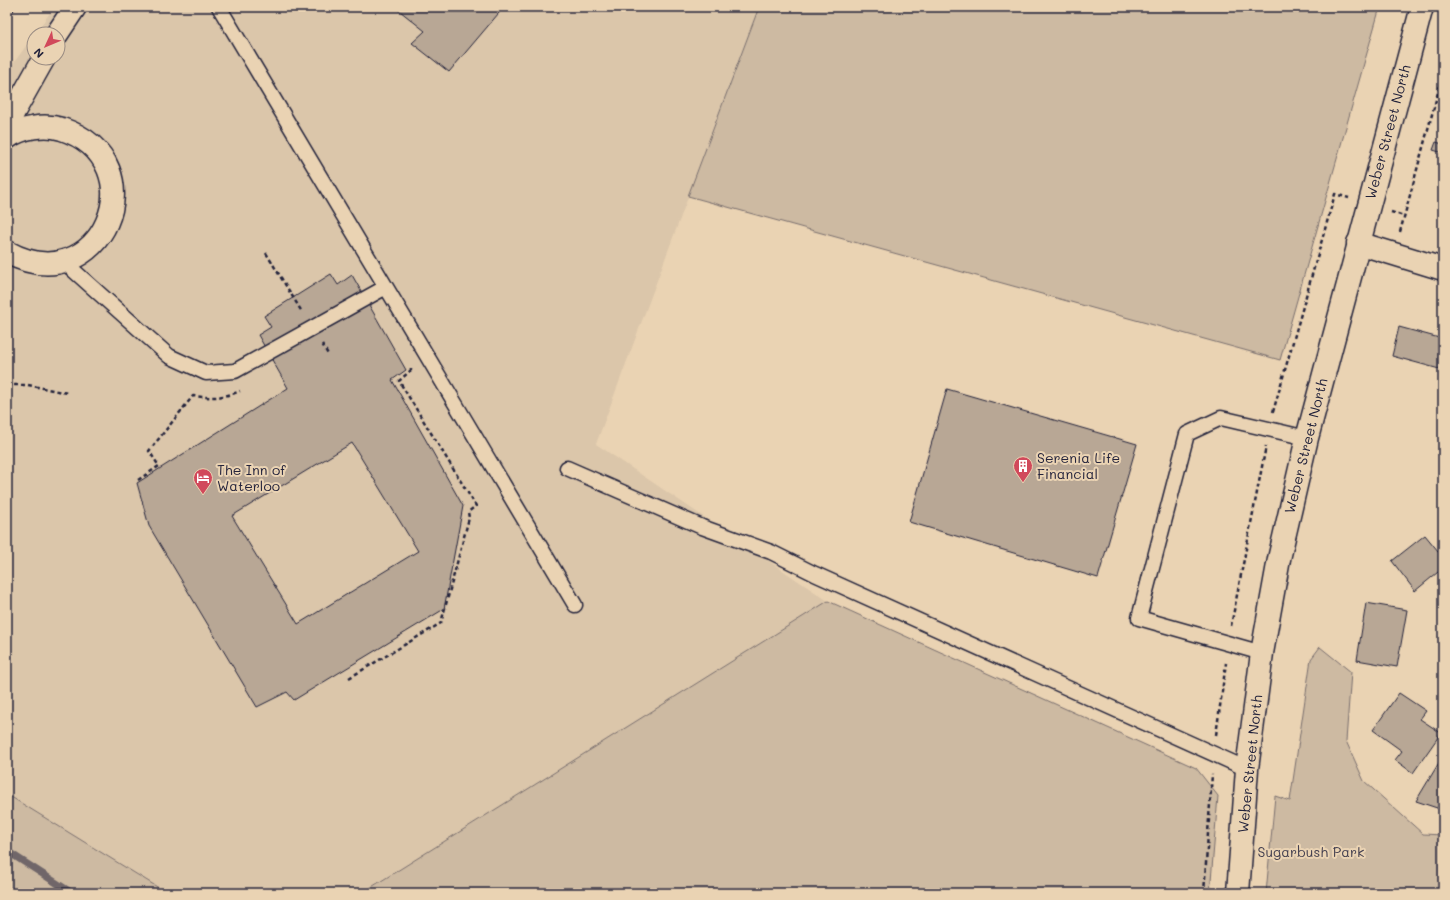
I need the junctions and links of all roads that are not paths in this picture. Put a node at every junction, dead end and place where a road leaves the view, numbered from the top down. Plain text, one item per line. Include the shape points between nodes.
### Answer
1 (75, 7) edge
2 (219, 7) edge
3 (1422, 7) edge
4 (62, 26) edge
5 (40, 66) edge
6 (7, 124) edge
7 (7, 138) edge
8 (1358, 244) junction
9 (7, 252) edge
10 (64, 261) junction
11 (1443, 269) edge
12 (386, 287) junction
13 (1307, 438) junction
14 (567, 468) dead end
15 (575, 605) dead end
16 (1262, 653) junction
17 (1247, 769) junction
18 (1238, 893) edge

1 - 4 main road
2 - 12 lane
3 - 8 main road, Weber Street North
5 - 6 main road
7 - 10 main road via 35,127 55,127 77,134 96,150 109,170 114,194 112,212 102,234 85,251
8 - 11 main road
8 - 13 main road, Weber Street North
9 - 10 main road via 22,260 45,264
10 - 12 lane via 169,356 206,373 235,371
12 - 15 lane
13 - 16 main road, Weber Street North via 1279,559
13 - 16 lane via 1222,418 1188,434 1139,618
14 - 17 lane via 702,527 771,552
16 - 17 main road, Weber Street North
17 - 18 main road, Weber Street North

